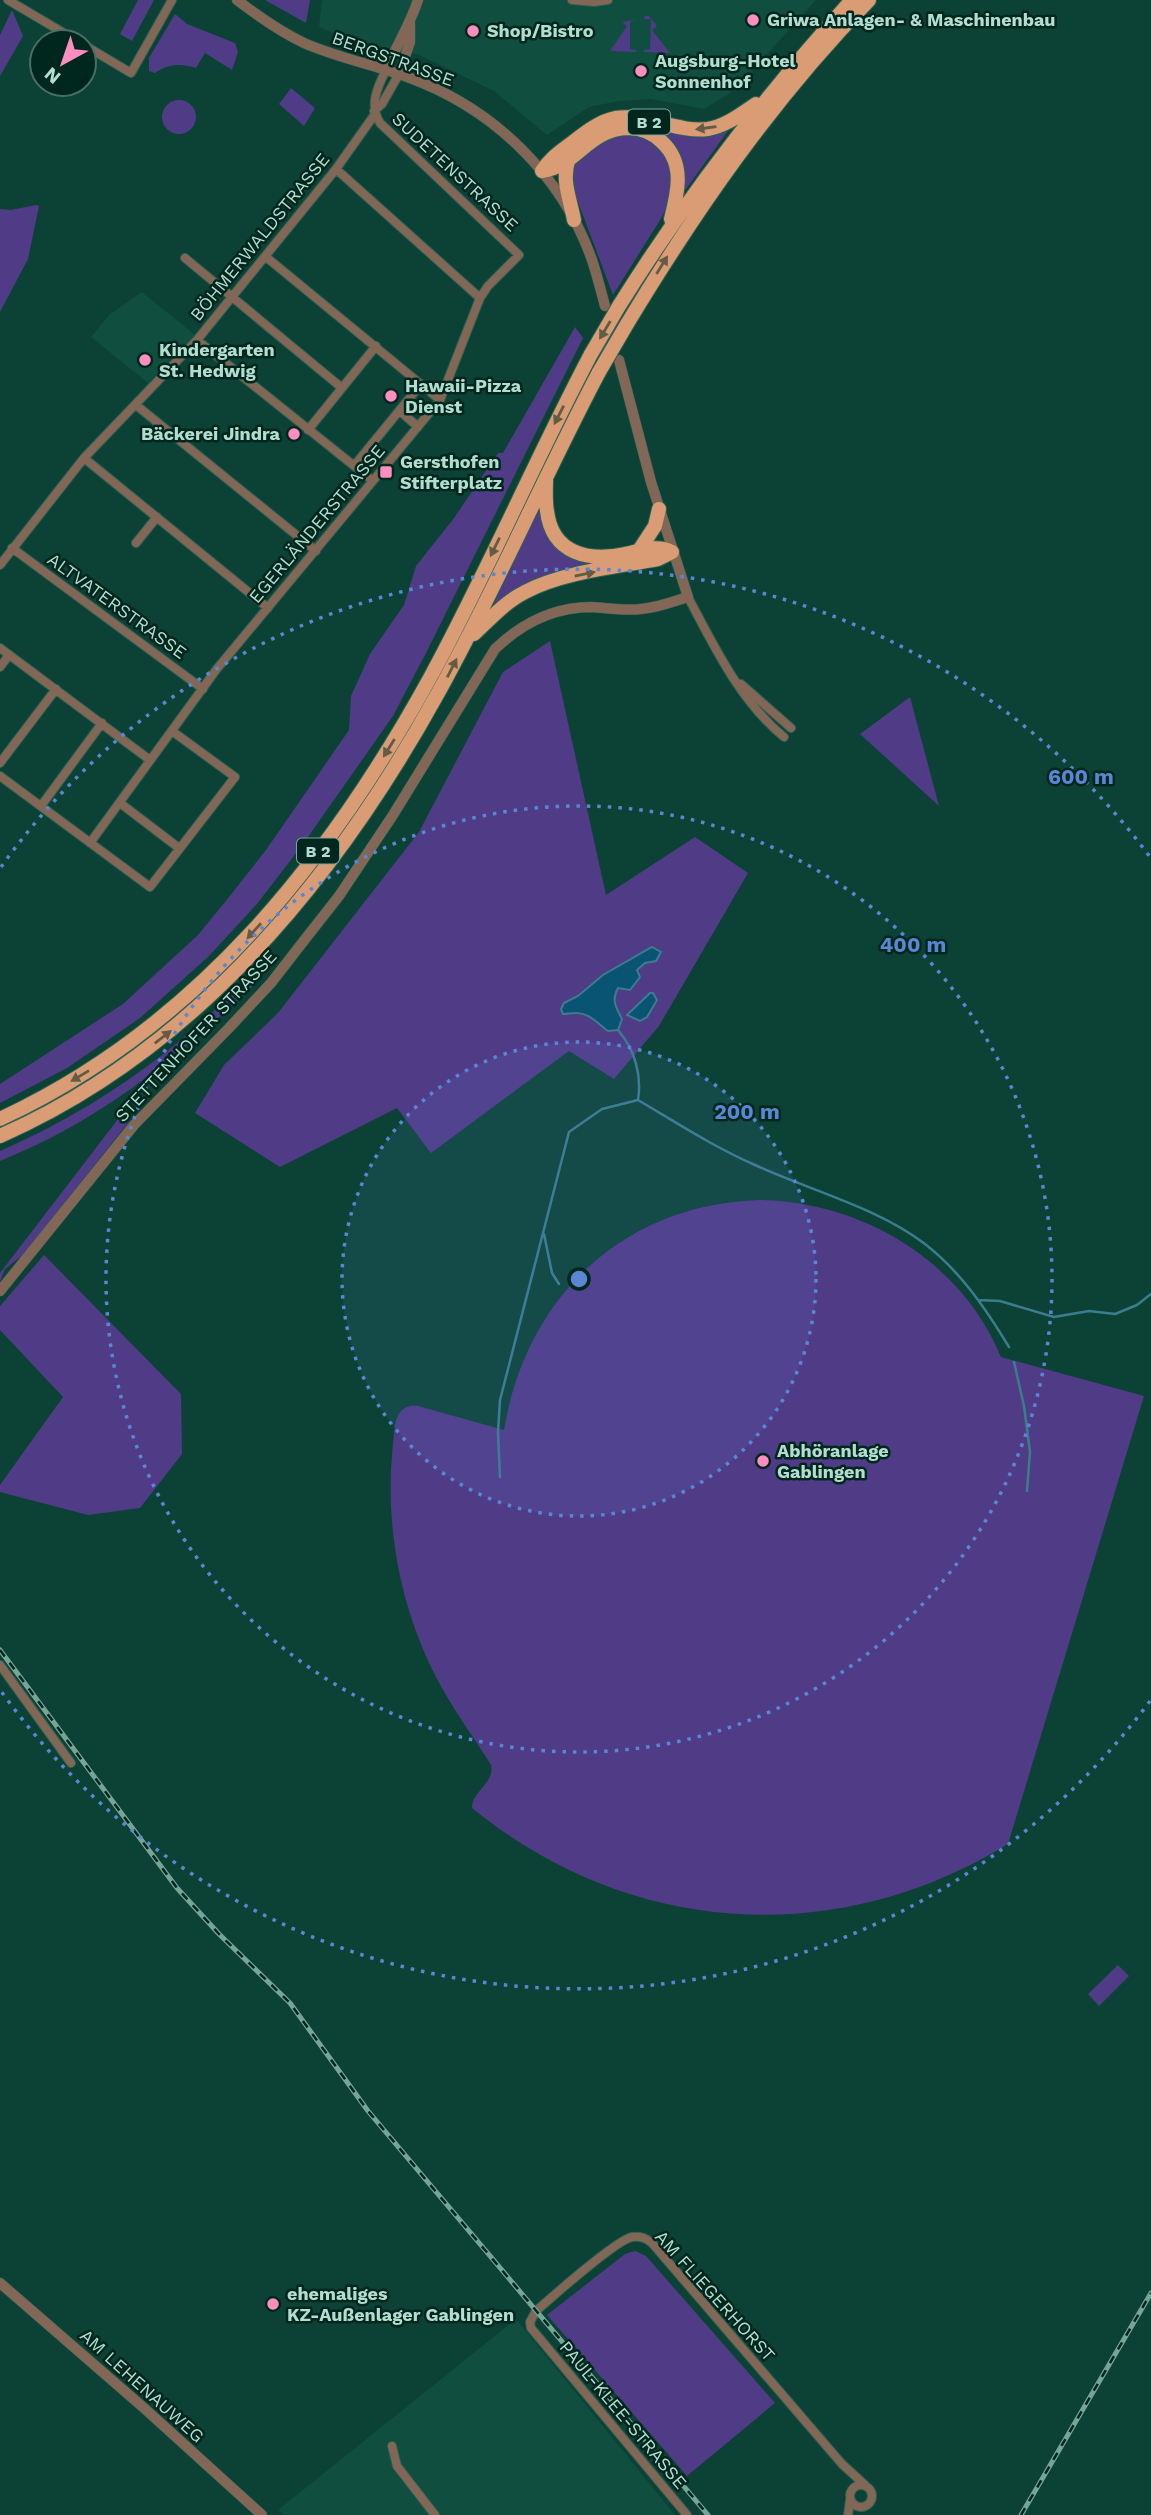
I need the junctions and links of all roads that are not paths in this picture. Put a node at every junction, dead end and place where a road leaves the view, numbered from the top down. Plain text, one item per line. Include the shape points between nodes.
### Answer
1 (8, 0) edge
2 (172, 0) edge
3 (237, 0) edge
4 (418, 0) edge
5 (572, 0) edge
6 (608, 0) edge
7 (852, 0) edge
8 (869, 0) edge
9 (410, 24) junction
10 (55, 28) edge
11 (98, 53) edge
12 (386, 70) junction
13 (399, 74) junction
14 (766, 98) junction
15 (374, 113) junction
16 (569, 158) junction
17 (336, 169) junction
18 (542, 171) junction
19 (574, 220) junction
20 (668, 228) junction
21 (519, 255) joint
22 (266, 257) junction
23 (185, 258) dead end
24 (232, 298) junction
25 (480, 298) junction
26 (612, 306) junction
27 (197, 341) junction
28 (376, 346) junction
29 (619, 360) dead end
30 (421, 384) junction
31 (342, 388) junction
32 (440, 400) junction
33 (136, 405) junction
34 (400, 411) junction
35 (418, 427) junction
36 (308, 430) junction
37 (84, 458) junction
38 (354, 466) junction
39 (545, 476) junction
40 (373, 481) junction
41 (659, 509) junction
42 (157, 517) junction
43 (136, 543) dead end
44 (12, 548) junction
45 (316, 551) junction
46 (638, 551) junction
47 (672, 552) junction
48 (0, 565) edge
49 (688, 597) junction
50 (268, 608) junction
51 (465, 642) junction
52 (0, 648) edge
53 (9, 655) junction
54 (0, 667) edge
55 (737, 680) junction
56 (56, 689) junction
57 (203, 689) junction
58 (102, 723) junction
59 (791, 728) dead end
60 (172, 731) junction
61 (784, 737) dead end
62 (150, 761) junction
63 (0, 763) edge
64 (0, 776) edge
65 (120, 803) junction
66 (41, 806) junction
67 (90, 843) junction
68 (179, 848) junction
69 (0, 1119) edge
70 (0, 1136) edge
71 (0, 1291) edge
72 (0, 1665) edge
73 (71, 1763) dead end
74 (0, 2283) edge
75 (535, 2335) joint
76 (392, 2446) dead end
77 (842, 2464) junction
78 (865, 2485) junction
79 (850, 2496) junction
80 (868, 2505) junction
81 (262, 2515) edge
82 (435, 2515) edge
83 (687, 2515) edge
84 (848, 2515) edge
85 (857, 2515) edge

1 - 10 street
2 - 11 street via 131,73
3 - 12 street, BERGSTRASSE via 306,44
4 - 9 street
5 - 6 street
7 - 14 highway, B 2
39 -> 8 highway, B 2, bridge via 599,372 681,237 742,149
9 - 12 street
9 - 13 street via 410,42
12 - 13 street, BERGSTRASSE
12 - 15 street, SUDETENSTRASSE
13 - 15 street, SUDETENSTRASSE
13 - 18 street, BERGSTRASSE via 482,114
14 -> 18 highway, B 2 via 725,123 705,129 633,118 602,122 552,158
14 - 20 highway, B 2
15 - 17 street, BÖHMERWALDSTRASSE
15 - 21 street, SUDETENSTRASSE
16 - 18 highway, B 2
16 - 19 highway via 565,184
16 - 20 highway, B 2 via 607,131 633,128 656,136 672,154 678,173
17 - 22 street, BÖHMERWALDSTRASSE
17 - 25 street
18 - 19 street, BERGSTRASSE
19 - 26 street, BERGSTRASSE
20 - 26 highway, B 2
21 - 25 street, EGERLÄNDERSTRASSE
22 - 24 street, BÖHMERWALDSTRASSE
22 - 28 street
23 - 24 street
24 - 27 street, BÖHMERWALDSTRASSE
24 - 31 street
25 - 32 street, EGERLÄNDERSTRASSE
26 -> 69 highway, B 2, bridge via 411,711 360,793 298,878 233,954 168,1014 80,1076
27 - 33 street, BÖHMERWALDSTRASSE
27 - 36 street
28 - 30 street
28 - 31 street
29 - 41 street
30 - 32 street
30 - 34 street
31 - 36 street
32 - 35 street, EGERLÄNDERSTRASSE
33 - 37 street, BÖHMERWALDSTRASSE
33 - 45 street
34 - 35 street
34 - 38 street
35 - 40 street, EGERLÄNDERSTRASSE
36 - 38 street
37 - 42 street
37 - 44 street, BÖHMERWALDSTRASSE
38 - 40 street
39 - 46 highway via 550,524 570,550 602,559
39 - 51 highway, B 2
40 - 45 street, EGERLÄNDERSTRASSE
41 - 46 highway via 655,526
41 - 47 street
42 - 43 street
42 - 50 street
44 - 48 street, BÖHMERWALDSTRASSE
44 - 57 street, ALTVATERSTRASSE
45 - 50 street, EGERLÄNDERSTRASSE
46 - 47 highway via 656,547
47 - 49 street
51 -> 47 highway, B 2 via 503,606 547,582 658,559
49 - 55 street
49 - 71 street, STETTENHOFER STRASSE via 643,609 564,609 518,629 495,649 393,815 306,939 246,1010 134,1125
50 - 57 street, EGERLÄNDERSTRASSE
70 -> 51 highway, B 2 via 135,1059 244,964 313,884 365,813 419,728
52 - 53 street
53 - 54 street
53 - 56 street
55 - 59 street
55 - 61 street via 759,715
56 - 58 street
56 - 63 street
57 - 60 street, EGERLÄNDERSTRASSE
58 - 62 street
58 - 66 street
60 - 62 street, EGERLÄNDERSTRASSE
60 - 68 street via 235,777
62 - 65 street, EGERLÄNDERSTRASSE
64 - 66 street
65 - 67 street, EGERLÄNDERSTRASSE
65 - 68 street
66 - 67 street
67 - 68 street via 150,887
72 - 73 street
74 - 81 street, AM LEHENAUWEG
75 - 77 street, AM FLIEGERHORST via 530,2322 538,2309 624,2239 645,2238
75 - 83 street, PAUL-KLEE-STRASSE
76 - 82 street via 397,2466
77 - 78 street, AM FLIEGERHORST
77 - 79 street, AM FLIEGERHORST
78 - 79 street via 857,2485
78 - 80 street via 873,2496
79 - 80 street via 857,2506
79 - 84 street, AM FLIEGERHORST
80 - 85 street

